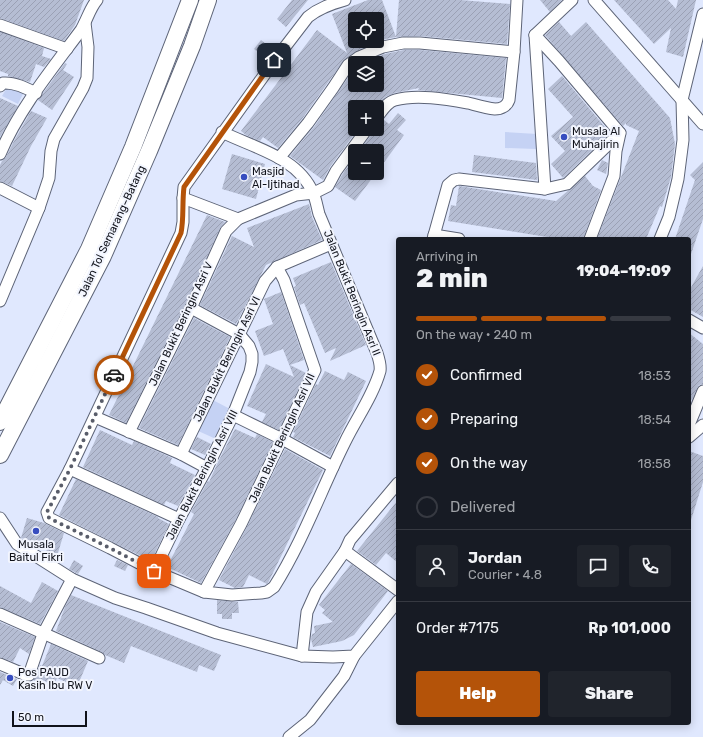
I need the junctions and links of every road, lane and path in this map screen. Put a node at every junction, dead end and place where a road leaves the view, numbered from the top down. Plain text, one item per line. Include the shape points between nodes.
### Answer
1 (190, 0) edge
2 (208, 0) edge
3 (345, 0) edge
4 (517, 0) edge
5 (572, 0) edge
6 (594, 0) edge
7 (92, 1) edge
8 (331, 2) edge
9 (703, 14) edge
10 (85, 23) junction
11 (0, 25) edge
12 (535, 35) junction
13 (67, 48) junction
14 (514, 52) junction
15 (0, 86) edge
16 (36, 93) junction
17 (682, 100) junction
18 (384, 109) edge
19 (703, 124) edge
20 (222, 132) junction
21 (620, 133) junction
22 (362, 136) edge
23 (0, 154) edge
24 (278, 158) junction
25 (0, 188) edge
26 (545, 189) junction
27 (314, 193) junction
28 (183, 198) junction
29 (40, 208) junction
30 (238, 219) junction
31 (434, 237) edge
32 (591, 237) edge
33 (661, 237) edge
34 (331, 244) junction
35 (277, 267) junction
36 (0, 301) edge
37 (191, 308) junction
38 (691, 321) edge
39 (703, 328) edge
40 (239, 334) junction
41 (703, 391) edge
42 (233, 416) junction
43 (95, 417) junction
44 (691, 421) edge
45 (0, 422) edge
46 (703, 425) edge
47 (129, 432) junction
48 (691, 435) edge
49 (282, 439) junction
50 (180, 454) junction
51 (0, 455) edge
52 (334, 467) junction
53 (207, 468) junction
54 (70, 469) junction
55 (396, 485) edge
56 (0, 518) edge
57 (179, 519) junction
58 (345, 551) junction
59 (154, 571) junction
60 (72, 579) junction
61 (396, 589) edge
62 (204, 592) junction
63 (396, 604) edge
64 (0, 614) edge
65 (43, 634) junction
66 (302, 656) junction
67 (354, 656) junction
68 (99, 658) dead end
69 (0, 664) edge
70 (288, 737) edge

1 - 45 highway, Jalan Tol Semarang–Batang via 133,147 89,249
2 - 51 highway, Jalan Tol Semarang–Batang via 149,151 103,256
3 - 8 street
4 - 14 street
5 - 12 street
6 - 17 street
7 - 10 street
8 - 20 street via 308,17
9 - 17 street
10 - 13 street
10 - 29 street via 88,46 87,78 84,88 54,139 50,151 49,178
11 - 13 street
12 - 21 street
12 - 26 street
13 - 16 street
14 - 18 street via 507,104 496,109 451,100 410,98 394,100
14 - 24 street via 404,43 384,47 359,57 348,64 308,123
15 - 16 street via 8,82
16 - 23 street via 7,138
17 - 19 street
17 - 33 street via 683,140 678,179 669,217
20 - 24 street, Jalan Bukit Beringin Asri II
20 - 28 street via 184,187
21 - 26 street via 567,184
21 - 32 street via 614,176
22 - 27 street via 328,186
24 - 27 street, Jalan Bukit Beringin Asri II via 301,175
25 - 29 street
26 - 31 street via 454,180 448,185
27 - 30 street, Jalan Bukit Beringin Asri V via 296,195
27 - 34 street, Jalan Bukit Beringin Asri II
28 - 30 street
28 - 43 street via 181,233
29 - 36 street
30 - 37 street, Jalan Bukit Beringin Asri V via 226,231
34 - 35 street
34 - 52 street, Jalan Bukit Beringin Asri II via 378,353 380,365 368,399 344,442
35 - 40 street, Jalan Bukit Beringin Asri VI via 265,281
35 - 49 street, Jalan Bukit Beringin Asri VII via 284,280 315,370
37 - 40 street
37 - 47 street, Jalan Bukit Beringin Asri V
38 - 39 street
40 - 42 street, Jalan Bukit Beringin Asri VIII via 249,346 252,362
40 - 50 street, Jalan Bukit Beringin Asri VI
41 - 44 street
42 - 49 street
42 - 53 street, Jalan Bukit Beringin Asri VIII
43 - 47 street
43 - 54 street
46 - 48 street
47 - 50 street
49 - 52 street
49 - 62 street, Jalan Bukit Beringin Asri VII via 241,524
50 - 53 street
52 - 62 street, Jalan Bukit Beringin Asri II via 272,589 261,593
53 - 57 street, Jalan Bukit Beringin Asri VIII
54 - 57 street
54 - 59 street via 47,512 49,518
55 - 58 street via 350,540
56 - 60 street via 16,544
57 - 59 street, Jalan Bukit Beringin Asri VIII
58 - 61 street
58 - 66 street via 316,592 307,612
59 - 62 street
60 - 65 street
60 - 66 street via 115,598 217,633
63 - 67 street
64 - 65 street
65 - 68 street
65 - 69 street via 29,675
66 - 67 street
67 - 70 street via 344,676 310,720

